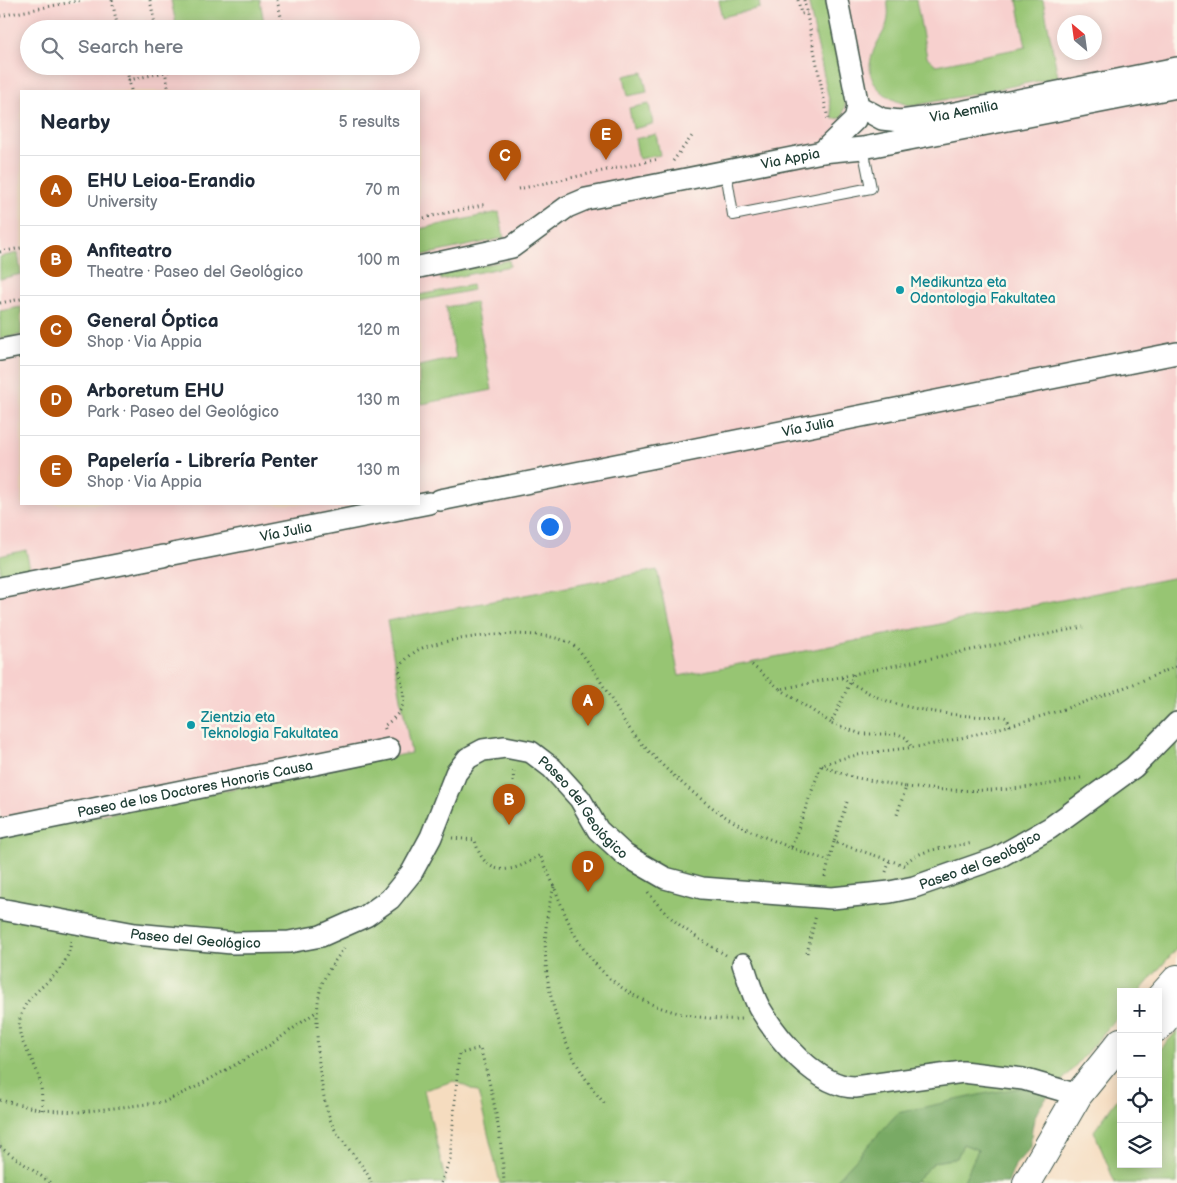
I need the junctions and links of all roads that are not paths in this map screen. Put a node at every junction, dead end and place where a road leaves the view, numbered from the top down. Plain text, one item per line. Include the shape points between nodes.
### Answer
1 (836, 0) edge
2 (1177, 68) edge
3 (1177, 87) edge
4 (858, 106) junction
5 (882, 119) junction
6 (863, 148) junction
7 (822, 152) junction
8 (726, 172) junction
9 (420, 267) edge
10 (20, 346) edge
11 (0, 350) edge
12 (1177, 353) edge
13 (420, 504) edge
14 (414, 505) edge
15 (0, 588) edge
16 (1177, 723) edge
17 (389, 749) road end
18 (0, 828) edge
19 (0, 909) edge
20 (743, 964) road end
21 (1177, 979) edge
22 (1162, 996) edge
23 (1177, 1006) edge
24 (1162, 1023) edge
25 (1117, 1047) edge
26 (1117, 1076) edge
27 (1078, 1095) junction
28 (1027, 1183) edge
29 (1042, 1183) edge

1 - 4 street
2 - 5 street, Via Aemilia via 945,116 900,121
3 - 6 street, Via Appia
4 - 5 street, Via Aemilia
4 - 7 street via 855,120
5 - 6 street via 867,132
6 - 7 street, Via Appia
6 - 8 lane via 871,188 733,215
7 - 8 street, Via Appia
8 - 9 street, Via Appia via 675,171 566,207 512,246
10 - 11 street
12 - 13 street, Vía Julia
14 - 15 street, Vía Julia
16 - 19 street, Paseo del Geológico via 1134,767 1050,828 996,858 914,888 832,898 702,888 665,878 625,856 598,830 580,799 552,768 530,752 494,747 468,758 456,773 431,837 412,872 390,898 366,916 320,936 289,942 232,943 135,934
17 - 18 street, Paseo de los Doctores Honoris Causa
20 - 27 street via 758,1006 778,1034 812,1070 842,1087 963,1072 1023,1079
21 - 22 main road
23 - 24 main road
25 - 27 main road
26 - 29 main road via 1098,1097
27 - 28 main road

